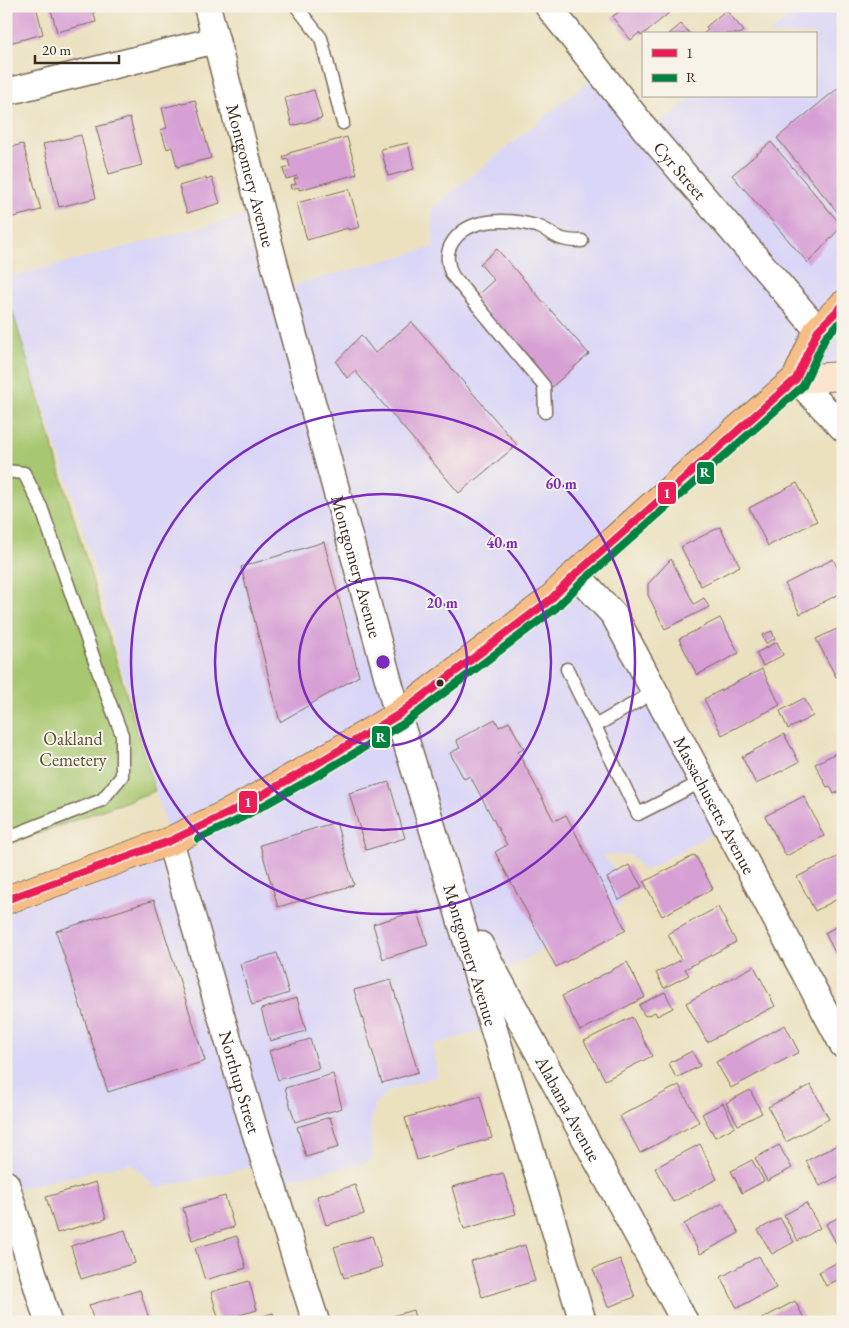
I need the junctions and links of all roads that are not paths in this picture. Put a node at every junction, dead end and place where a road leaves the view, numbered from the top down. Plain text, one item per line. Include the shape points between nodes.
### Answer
1 (207, 6) edge
2 (296, 6) edge
3 (548, 6) edge
4 (216, 40) junction
5 (6, 92) edge
6 (343, 123) dead end
7 (582, 241) dead end
8 (843, 305) edge
9 (818, 330) junction
10 (843, 376) edge
11 (796, 378) junction
12 (545, 412) dead end
13 (843, 428) edge
14 (6, 471) edge
15 (576, 574) junction
16 (567, 670) dead end
17 (654, 692) junction
18 (398, 715) junction
19 (595, 726) junction
20 (701, 782) junction
21 (6, 838) edge
22 (170, 841) junction
23 (453, 895) junction
24 (6, 900) edge
25 (843, 1045) edge
26 (6, 1184) edge
27 (48, 1322) edge
28 (316, 1322) edge
29 (583, 1322) edge
30 (685, 1322) edge

1 - 4 street, Montgomery Avenue
2 - 6 lane via 321,38
3 - 9 street, Cyr Street via 645,130
4 - 5 street
4 - 18 street, Montgomery Avenue
7 - 12 lane via 562,239 538,226 489,222 472,225 448,248 447,263 452,275 544,386
8 - 9 main road
9 - 11 main road
10 - 11 main road
11 - 13 street
11 - 15 main road
14 - 21 lane via 24,472 41,507 122,735 122,776 102,800
15 - 17 street, Massachusetts Avenue via 614,616
15 - 18 main road via 550,600
16 - 19 lane
17 - 19 lane
17 - 20 street, Massachusetts Avenue
18 - 22 main road via 239,807
18 - 23 street, Montgomery Avenue
19 - 20 lane via 638,814
20 - 25 street, Massachusetts Avenue
22 - 24 main road
22 - 28 street, Northup Street via 253,1125
23 - 29 street, Montgomery Avenue
23 - 30 street, Alabama Avenue
26 - 27 street

